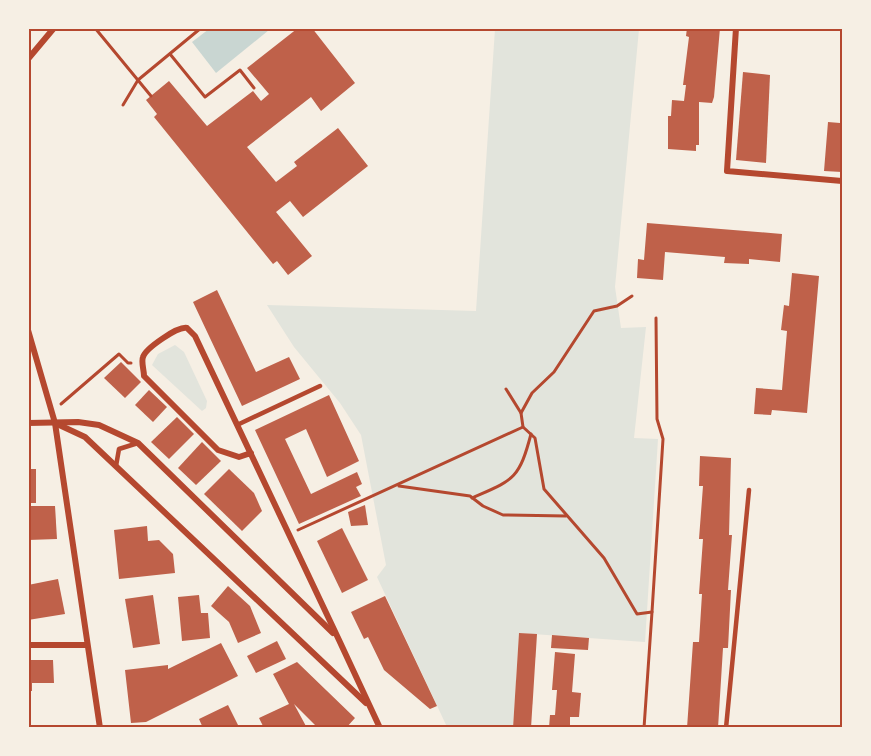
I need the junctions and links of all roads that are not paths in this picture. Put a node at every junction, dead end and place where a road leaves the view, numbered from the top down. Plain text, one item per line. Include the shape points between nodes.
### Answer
1 (54, 28) edge
2 (736, 28) edge
3 (28, 59) edge
4 (843, 181) edge
5 (28, 330) edge
6 (320, 386) dead end
7 (28, 423) edge
8 (55, 423) junction
9 (237, 425) junction
10 (138, 443) junction
11 (251, 453) junction
12 (116, 466) junction
13 (749, 490) dead end
14 (339, 640) junction
15 (28, 645) edge
16 (87, 645) junction
17 (370, 707) junction
18 (100, 728) edge
19 (380, 728) edge
20 (726, 728) edge

1 - 3 street
2 - 4 street via 727,171
5 - 8 street
6 - 9 lane
7 - 8 street
8 - 10 street via 99,425
8 - 12 street via 85,437
8 - 16 street
9 - 11 street
9 - 11 street via 195,336 187,328 177,328 145,352 144,376 218,450 239,456
10 - 12 lane via 119,449
10 - 14 street
11 - 14 street
12 - 17 street
13 - 20 lane
14 - 17 street
15 - 16 street
16 - 18 street
17 - 19 street

